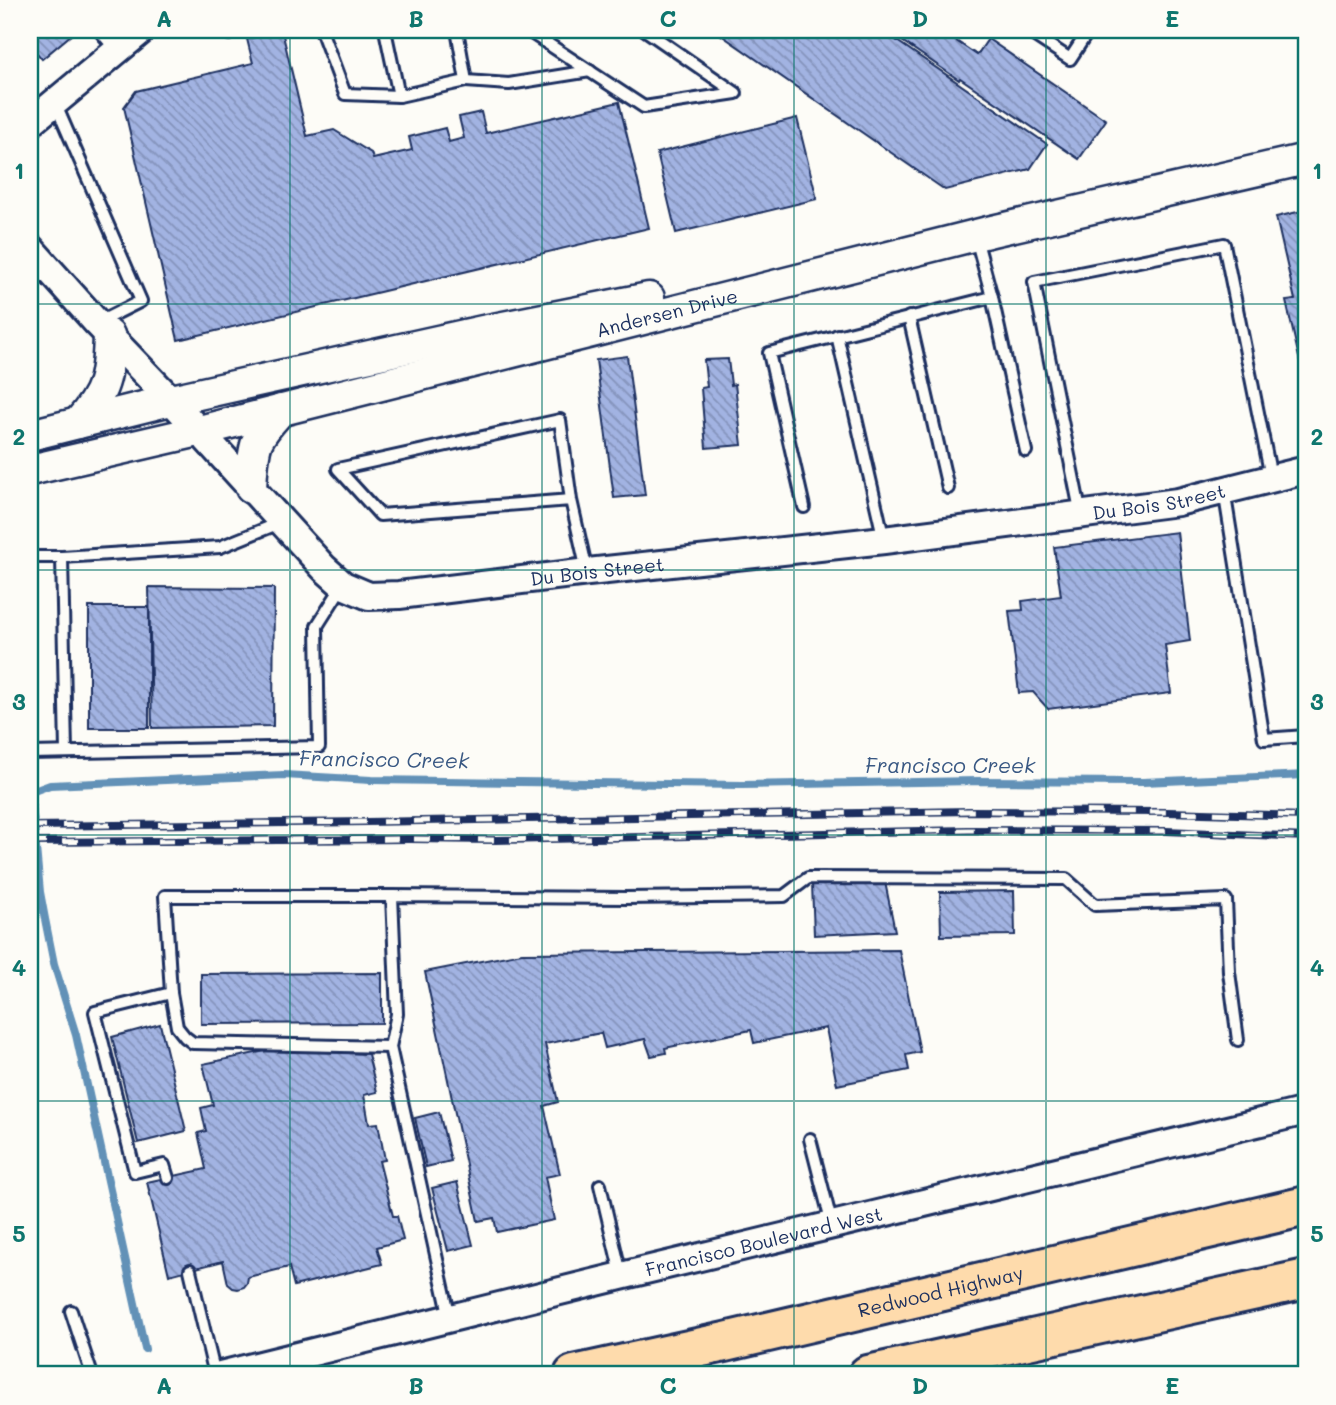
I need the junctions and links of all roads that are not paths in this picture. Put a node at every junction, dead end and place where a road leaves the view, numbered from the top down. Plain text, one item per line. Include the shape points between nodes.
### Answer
1 (99, 30) edge
2 (142, 30) edge
3 (321, 30) edge
4 (385, 30) edge
5 (457, 30) edge
6 (527, 30) edge
7 (645, 30) edge
8 (1026, 30) edge
9 (1089, 30) edge
10 (117, 51) junction
11 (590, 71) junction
12 (466, 81) junction
13 (399, 96) junction
14 (55, 103) junction
15 (30, 122) edge
16 (1306, 142) edge
17 (1306, 159) edge
18 (976, 235) junction
19 (30, 248) edge
20 (992, 297) junction
21 (909, 317) junction
22 (103, 329) junction
23 (837, 335) junction
24 (171, 400) junction
25 (281, 410) junction
26 (78, 423) junction
27 (199, 431) junction
28 (30, 435) edge
29 (1026, 451) dead end
30 (30, 470) edge
31 (1306, 470) edge
32 (1272, 479) junction
33 (251, 488) junction
34 (948, 488) dead end
35 (1224, 490) junction
36 (572, 500) junction
37 (804, 507) dead end
38 (1081, 515) junction
39 (282, 522) junction
40 (884, 540) junction
41 (30, 558) edge
42 (62, 558) junction
43 (588, 572) junction
44 (343, 585) junction
45 (1306, 736) edge
46 (66, 752) junction
47 (30, 753) edge
48 (392, 896) junction
49 (171, 993) junction
50 (1238, 1040) dead end
51 (390, 1047) junction
52 (1306, 1111) edge
53 (810, 1139) dead end
54 (167, 1178) dead end
55 (600, 1185) dead end
56 (1306, 1206) edge
57 (832, 1225) junction
58 (190, 1270) dead end
59 (621, 1276) junction
60 (1306, 1279) edge
61 (71, 1311) dead end
62 (450, 1318) junction
63 (92, 1375) edge
64 (215, 1375) edge
65 (220, 1375) edge
66 (574, 1375) edge
67 (868, 1375) edge

1 - 10 lane
2 - 10 street
3 - 13 lane via 345,94
4 - 13 lane
5 - 12 lane
6 - 11 lane
7 - 11 lane via 736,93 644,107
8 - 9 lane via 1070,59
10 - 14 street
11 - 12 lane via 509,84
12 - 13 lane
14 - 15 street
14 - 22 lane via 141,302
16 - 24 main road, Andersen Drive via 1105,186 640,300
17 - 18 main road, Andersen Drive
18 - 20 lane
18 - 25 main road, Andersen Drive
19 - 22 street, Du Bois Street
20 - 21 lane
20 - 29 lane
21 - 23 lane
21 - 34 lane
22 - 24 street, Du Bois Street
22 - 26 main road via 108,369 101,393
23 - 37 lane via 769,353
23 - 40 lane
24 - 26 main road, Andersen Drive
24 - 27 street, Du Bois Street
25 - 27 main road, Andersen Drive
25 - 33 main road via 257,442
26 - 28 main road, Andersen Drive
27 - 30 main road, Andersen Drive
27 - 33 street, Du Bois Street
31 - 32 street, Du Bois Street
32 - 35 street, Du Bois Street
32 - 38 lane via 1224,244 1034,282
33 - 39 street, Du Bois Street
35 - 38 street, Du Bois Street via 1178,502
35 - 45 lane via 1264,739
36 - 36 lane via 560,420 338,469 380,515
36 - 43 lane
38 - 40 street, Du Bois Street
39 - 42 lane via 220,547
39 - 44 street, Du Bois Street
40 - 43 street, Du Bois Street
41 - 42 lane
42 - 46 lane
43 - 44 street, Du Bois Street via 369,597
44 - 46 lane via 317,626 319,747
46 - 47 lane
48 - 49 lane via 165,896
48 - 50 lane via 785,896 808,878 876,878 1066,880 1095,905 1226,900
48 - 51 lane via 397,1014
49 - 51 lane via 177,1027 193,1042
49 - 54 lane via 95,1012 135,1172 164,1165
51 - 62 lane
52 - 57 street, Francisco Boulevard West
53 - 57 lane
55 - 59 lane
56 - 66 highway, Redwood Highway
57 - 59 street, Francisco Boulevard West
58 - 64 lane
59 - 62 street, Francisco Boulevard West
60 - 67 highway
61 - 63 lane
62 - 65 street, Francisco Boulevard West

